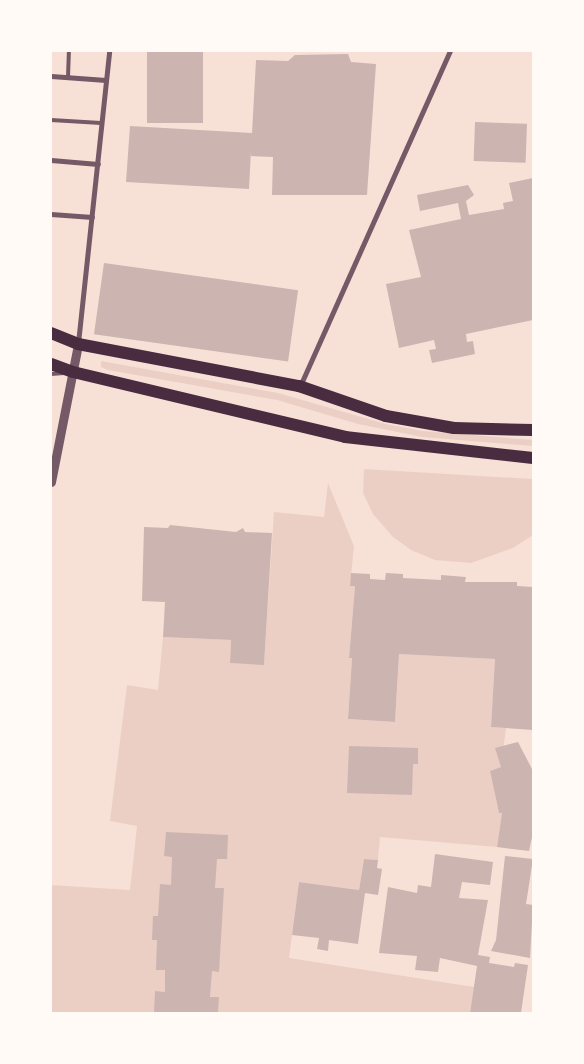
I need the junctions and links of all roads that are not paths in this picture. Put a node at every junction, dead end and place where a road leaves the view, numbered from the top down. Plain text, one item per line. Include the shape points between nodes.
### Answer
1 (70, 51) edge
2 (109, 51) edge
3 (450, 51) edge
4 (51, 76) edge
5 (68, 77) junction
6 (106, 80) junction
7 (51, 120) edge
8 (101, 123) junction
9 (51, 160) edge
10 (98, 164) junction
11 (51, 214) edge
12 (92, 217) junction
13 (51, 332) edge
14 (78, 344) junction
15 (51, 364) edge
16 (73, 372) junction
17 (51, 374) edge
18 (300, 386) junction
19 (533, 430) edge
20 (533, 458) edge
21 (51, 482) edge

1 - 5 lane
2 - 6 street
3 - 18 street
4 - 5 street
5 - 6 street
6 - 8 street
7 - 8 lane
8 - 10 street
9 - 10 street
10 - 12 street
11 - 12 street
12 - 14 street
13 - 14 main road
14 - 16 street
14 - 18 main road
15 - 16 main road
16 - 17 lane
16 - 20 main road via 345,437
16 - 21 street
18 - 19 main road via 386,416 454,428

